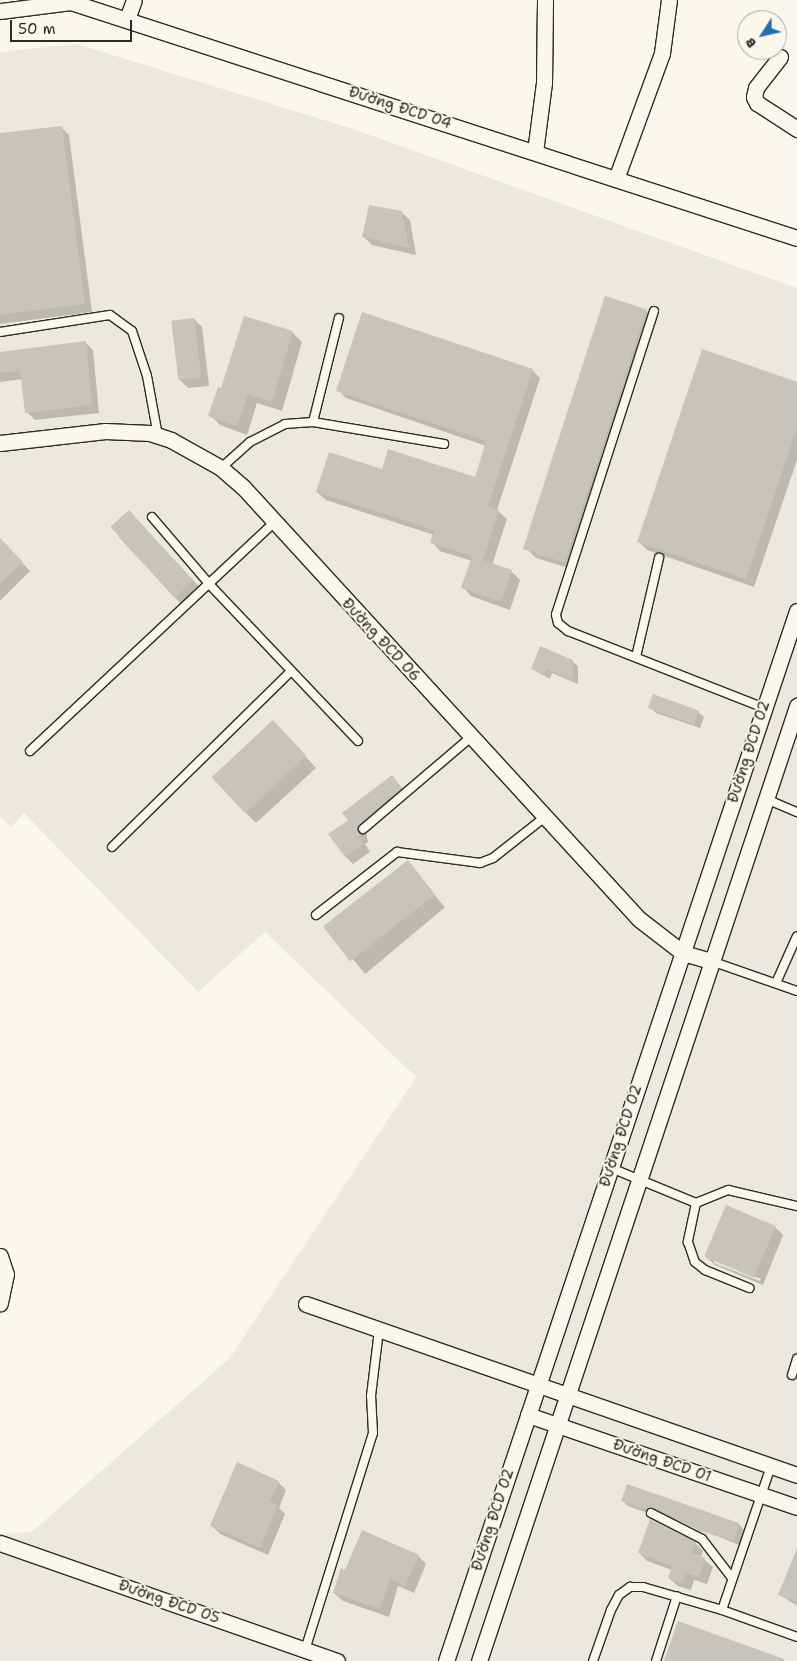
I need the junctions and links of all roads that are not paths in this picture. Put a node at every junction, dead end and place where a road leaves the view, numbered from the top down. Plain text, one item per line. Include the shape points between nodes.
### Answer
1 (134, 0) edge
2 (544, 0) edge
3 (669, 0) edge
4 (0, 11) edge
5 (127, 19) junction
6 (778, 60) edge
7 (797, 129) edge
8 (535, 152) junction
9 (616, 179) junction
10 (797, 238) edge
11 (654, 311) dead end
12 (339, 318) dead end
13 (0, 332) edge
14 (313, 422) junction
15 (158, 436) junction
16 (0, 443) edge
17 (444, 444) dead end
18 (221, 468) junction
19 (152, 517) dead end
20 (274, 523) junction
21 (659, 558) dead end
22 (210, 585) junction
23 (797, 611) edge
24 (636, 657) junction
25 (291, 670) junction
26 (797, 706) edge
27 (764, 708) junction
28 (471, 737) junction
29 (358, 741) dead end
30 (30, 750) dead end
31 (766, 799) junction
32 (797, 812) edge
33 (545, 817) junction
34 (363, 829) dead end
35 (112, 847) dead end
36 (316, 915) dead end
37 (797, 936) edge
38 (794, 948) edge
39 (682, 953) junction
40 (711, 961) junction
41 (776, 983) junction
42 (797, 991) edge
43 (611, 1168) junction
44 (639, 1178) junction
45 (696, 1203) junction
46 (797, 1206) edge
47 (0, 1256) edge
48 (749, 1288) dead end
49 (0, 1304) edge
50 (306, 1304) dead end
51 (379, 1330) junction
52 (797, 1359) edge
53 (792, 1375) dead end
54 (538, 1386) junction
55 (567, 1396) junction
56 (528, 1415) junction
57 (557, 1426) junction
58 (771, 1466) junction
59 (797, 1475) edge
60 (761, 1494) junction
61 (797, 1506) edge
62 (651, 1513) dead end
63 (0, 1543) edge
64 (732, 1578) junction
65 (677, 1596) junction
66 (722, 1610) junction
67 (797, 1637) edge
68 (305, 1650) junction
69 (337, 1661) edge
70 (446, 1661) edge
71 (479, 1661) edge
72 (593, 1661) edge
73 (656, 1661) edge

1 - 5 street
2 - 8 street via 544,83
3 - 9 street via 662,53
4 - 5 street, Đường ĐCD 04 via 71,2
5 - 8 street, Đường ĐCD 04
6 - 7 street via 756,88 754,97 757,103
8 - 9 street, Đường ĐCD 04
9 - 10 street, Đường ĐCD 04
11 - 24 lane via 556,615 558,623 568,631
12 - 14 lane
13 - 15 lane via 110,315 132,331 148,376
14 - 17 lane
14 - 18 lane via 285,424 264,433
15 - 16 street, Đường ĐCD 06 via 105,430
15 - 18 street, Đường ĐCD 06 via 194,451
18 - 20 street, Đường ĐCD 06
19 - 22 lane
20 - 22 lane
20 - 28 street, Đường ĐCD 06
21 - 24 lane
22 - 25 lane
22 - 30 lane
23 - 27 street, Đường ĐCD 02
24 - 27 lane
25 - 29 lane
25 - 35 lane
26 - 31 street, Đường ĐCD 02
27 - 39 street, Đường ĐCD 02
28 - 33 street, Đường ĐCD 06
28 - 34 lane
31 - 32 lane
31 - 40 street, Đường ĐCD 02
33 - 36 lane via 493,858 480,863 397,852
33 - 39 street, Đường ĐCD 06 via 656,936
37 - 38 lane
38 - 41 lane
39 - 40 street, Đường ĐCD 06
39 - 43 street, Đường ĐCD 02
40 - 41 lane
40 - 44 street, Đường ĐCD 02
41 - 42 lane
43 - 44 lane
43 - 54 street, Đường ĐCD 02
44 - 45 lane
44 - 55 street, Đường ĐCD 02
45 - 46 lane via 728,1190
45 - 48 lane via 688,1242 696,1262 705,1270
47 - 49 street via 6,1274
50 - 51 street, Đường ĐCD 01
51 - 54 street, Đường ĐCD 01
51 - 68 lane via 371,1396 373,1434
52 - 53 lane
54 - 55 street, Đường ĐCD 01
54 - 56 street, Đường ĐCD 02
55 - 57 street, Đường ĐCD 02
55 - 58 street, Đường ĐCD 01
56 - 57 street, Đường ĐCD 01
56 - 70 street, Đường ĐCD 02
57 - 60 street, Đường ĐCD 01
57 - 71 street, Đường ĐCD 02
58 - 59 street, Đường ĐCD 01
58 - 60 lane
60 - 61 street, Đường ĐCD 01
60 - 64 lane
62 - 64 lane via 702,1539
63 - 68 street, Đường ĐCD 05
64 - 66 lane
65 - 66 lane
65 - 72 lane via 643,1587 630,1587 619,1595
65 - 73 lane
66 - 67 lane
68 - 69 street, Đường ĐCD 05

